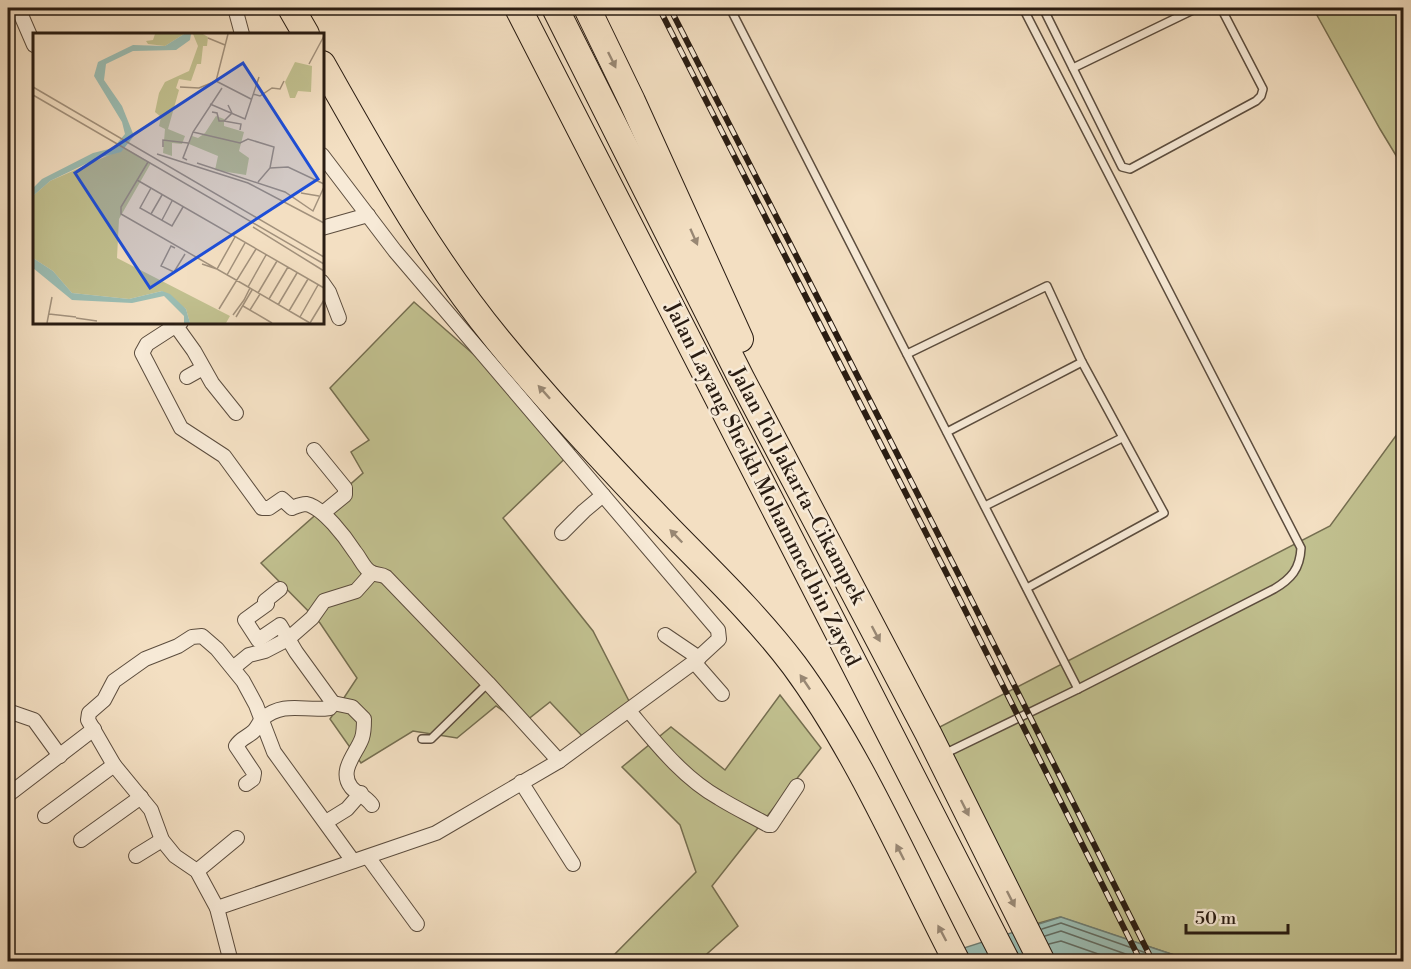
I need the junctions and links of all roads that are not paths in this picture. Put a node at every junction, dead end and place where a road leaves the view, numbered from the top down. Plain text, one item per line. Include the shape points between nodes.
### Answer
1 (11, 8) edge
2 (18, 8) edge
3 (235, 8) edge
4 (291, 8) edge
5 (510, 8) edge
6 (518, 8) edge
7 (541, 8) edge
8 (555, 8) edge
9 (587, 8) edge
10 (730, 8) edge
11 (1023, 8) edge
12 (1043, 8) edge
13 (1197, 8) edge
14 (1221, 8) edge
15 (8, 10) edge
16 (242, 33) edge
17 (305, 33) edge
18 (33, 43) edge
19 (324, 67) edge
20 (1073, 68) junction
21 (324, 158) edge
22 (368, 215) junction
23 (324, 227) edge
24 (324, 285) edge
25 (339, 318) dead end
26 (179, 324) edge
27 (907, 354) junction
28 (1082, 362) junction
29 (203, 368) junction
30 (187, 377) dead end
31 (741, 378) junction
32 (236, 413) dead end
33 (947, 432) junction
34 (1122, 438) junction
35 (314, 450) dead end
36 (603, 495) junction
37 (985, 506) junction
38 (323, 513) junction
39 (562, 533) dead end
40 (372, 573) junction
41 (1027, 588) junction
42 (280, 589) dead end
43 (665, 635) dead end
44 (288, 639) junction
45 (696, 660) junction
46 (233, 668) junction
47 (489, 683) junction
48 (1078, 689) junction
49 (722, 694) dead end
50 (333, 703) junction
51 (8, 711) edge
52 (629, 711) junction
53 (261, 720) junction
54 (94, 729) junction
55 (422, 739) dead end
56 (60, 756) junction
57 (939, 756) junction
58 (559, 761) junction
59 (114, 765) junction
60 (521, 782) junction
61 (246, 784) dead end
62 (797, 786) dead end
63 (361, 794) junction
64 (8, 795) edge
65 (141, 797) junction
66 (372, 805) dead end
67 (45, 816) dead end
68 (326, 822) junction
69 (237, 838) dead end
70 (81, 840) dead end
71 (162, 840) junction
72 (136, 856) dead end
73 (368, 857) junction
74 (353, 861) junction
75 (573, 864) dead end
76 (197, 871) junction
77 (217, 908) junction
78 (417, 924) dead end
79 (231, 962) edge
80 (957, 962) edge
81 (993, 962) edge
82 (1007, 962) edge
83 (1021, 962) edge
84 (1042, 962) edge

1 - 15 street
2 - 18 street
3 - 16 street
4 - 17 highway
5 - 81 highway, Jalan Tol Jakarta–Cikampek
6 - 82 highway, Jalan Layang Sheikh Mohammed bin Zayed
7 - 83 highway, Jalan Layang Sheikh Mohammed bin Zayed
8 - 31 highway, Jalan Tol Jakarta–Cikampek
9 -> 31 highway via 740,339
10 - 27 lane
11 - 48 lane via 1301,548 1299,564 1286,582
12 - 20 lane
13 - 20 lane
14 - 20 lane via 1263,89 1261,96 1130,170 1122,167
80 -> 19 highway via 863,777 794,665 498,340 431,248
21 - 22 street
22 - 23 street
22 - 36 street
24 - 25 street
26 - 29 street
26 - 38 street via 147,344 142,353 181,428 225,456 262,507 269,508 282,499 292,508 308,505
27 - 28 lane via 1047,286
27 - 33 lane
28 - 33 lane
28 - 34 lane
29 - 30 street
29 - 32 street
31 -> 57 highway, Jalan Tol Jakarta–Cikampek
33 - 37 lane
34 - 37 lane
34 - 41 lane via 1164,513
35 - 38 street via 345,488 345,493
36 - 39 street
36 - 45 street via 718,630 718,639
37 - 41 lane
38 - 40 street
40 - 44 street via 356,591 324,601
40 - 47 street via 386,577
41 - 48 lane
42 - 44 street via 245,620 258,640 280,625
43 - 45 street
44 - 46 street via 249,655
44 - 50 street
45 - 49 street
45 - 52 street
46 - 53 street
46 - 54 street via 202,636 192,637 145,659 114,681 104,700 89,713 88,720
47 - 55 lane via 431,739
47 - 58 street
48 - 57 lane
50 - 53 street via 322,710 287,707
50 - 63 street via 352,707 364,719 362,739 346,776 350,786
51 - 56 street via 34,720
52 - 58 street
52 - 62 street via 676,766 718,798 768,825
53 - 61 street via 237,746 254,773
53 - 68 street via 274,752
54 - 56 street
54 - 59 street
56 - 64 street
57 -> 84 highway, Jalan Tol Jakarta–Cikampek
58 - 60 street
59 - 65 street
59 - 67 street
60 - 73 street via 436,833
60 - 75 street
63 - 66 street
63 - 68 street
65 - 70 street
65 - 71 street via 151,810
68 - 74 street
69 - 76 street
71 - 72 street
71 - 76 street via 175,856
73 - 74 street
73 - 78 street
74 - 77 street
76 - 77 street
77 - 79 street

